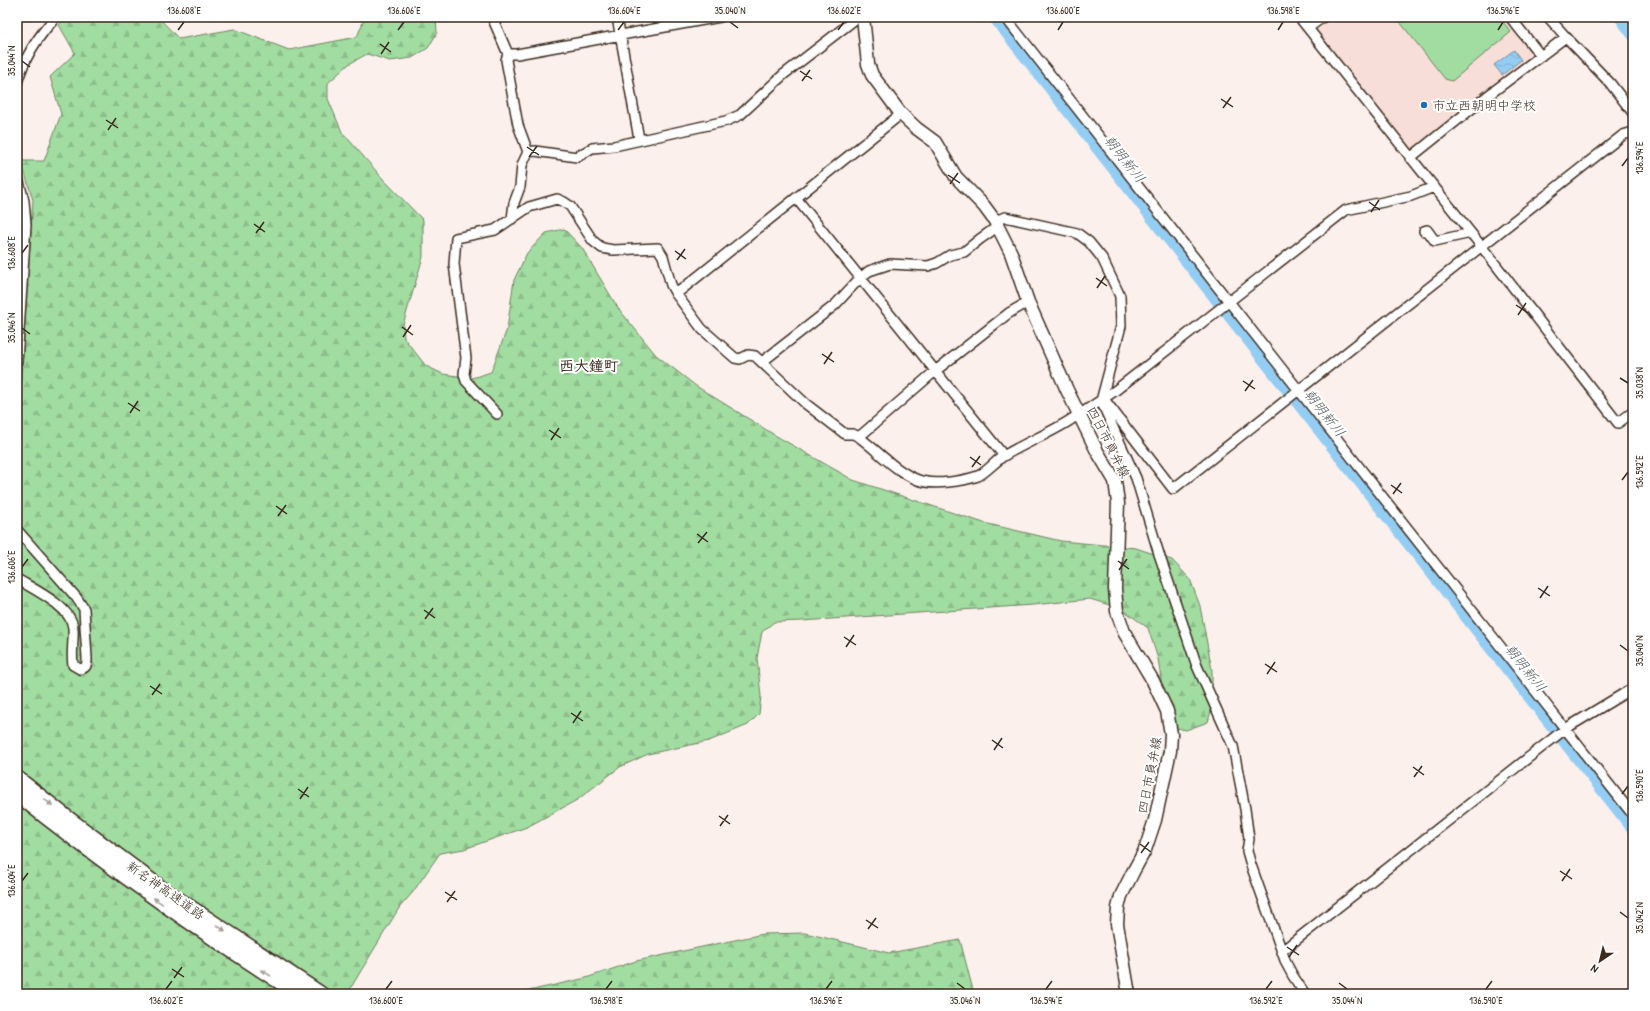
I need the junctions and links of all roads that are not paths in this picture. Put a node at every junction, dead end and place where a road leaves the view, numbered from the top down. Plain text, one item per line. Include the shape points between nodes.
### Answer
1 (56, 17) edge
2 (492, 17) edge
3 (617, 17) edge
4 (720, 17) edge
5 (858, 17) edge
6 (863, 17) edge
7 (1005, 17) edge
8 (1299, 17) edge
9 (1323, 17) edge
10 (1510, 17) edge
11 (1548, 17) edge
12 (664, 22) edge
13 (1308, 28) junction
14 (620, 35) junction
15 (1566, 37) junction
16 (508, 54) junction
17 (1541, 56) junction
18 (17, 83) edge
19 (1633, 113) edge
20 (901, 114) junction
21 (1633, 132) edge
22 (639, 139) junction
23 (528, 152) junction
24 (1410, 158) junction
25 (17, 174) edge
26 (1434, 187) junction
27 (796, 198) junction
28 (515, 217) junction
29 (996, 224) junction
30 (1424, 231) dead end
31 (1471, 233) junction
32 (1482, 247) junction
33 (860, 278) junction
34 (676, 294) junction
35 (1028, 302) junction
36 (1224, 305) junction
37 (17, 361) edge
38 (762, 362) junction
39 (934, 372) junction
40 (1067, 390) junction
41 (1294, 393) junction
42 (1101, 401) junction
43 (1633, 412) edge
44 (497, 414) dead end
45 (1077, 416) junction
46 (859, 437) junction
47 (1004, 456) junction
48 (17, 530) edge
49 (17, 579) edge
50 (1633, 688) edge
51 (1560, 733) junction
52 (17, 778) edge
53 (17, 794) edge
54 (1633, 815) edge
55 (1282, 951) junction
56 (299, 994) edge
57 (321, 994) edge
58 (1129, 994) edge
59 (1305, 994) edge

1 - 18 street via 28,54
2 - 16 street
3 - 14 street
4 - 12 street
5 - 22 street via 783,75 740,114 726,121
6 - 20 main road, 四日市員弁線 via 868,64 872,75
7 - 36 street
8 - 13 street
9 - 13 street
10 - 17 street
11 - 15 street
12 - 14 street
13 - 24 street
14 - 16 street
14 - 22 street
15 - 17 street
15 - 19 street via 1610,83
16 - 23 street via 506,60 518,125
17 - 24 street
20 - 27 street
20 - 29 main road, 四日市員弁線 via 935,142 956,177 984,206
21 - 32 street via 1623,135
22 - 23 street via 614,146 592,148 577,157
23 - 28 street via 522,165 520,188 514,203
24 - 26 street
25 - 37 street via 24,202 26,225
26 - 31 street
26 - 36 street via 1411,196 1346,210
27 - 33 street
27 - 34 street
28 - 34 street via 529,207 557,200 564,202 570,206 593,241 602,248 658,248
28 - 44 street via 495,230 456,238 454,264 466,358 464,374 466,381
29 - 33 street via 964,252 950,255 937,263 928,266 885,265
29 - 35 main road, 四日市員弁線 via 1012,253
29 - 42 street via 1005,217 1077,233 1089,242 1102,258 1120,296 1121,326
30 - 31 street via 1427,230 1436,241
31 - 32 street
32 - 41 street
32 - 43 street via 1618,423
33 - 38 street via 835,306
33 - 39 street
34 - 38 street via 702,329 736,358 755,356
35 - 39 street via 1009,313
35 - 40 main road, 四日市員弁線
36 - 41 street
36 - 42 street
38 - 46 street via 806,404 845,434
39 - 46 street
39 - 47 street
40 - 45 street
40 - 58 main road, 四日市員弁線 via 1114,480 1118,503 1115,590 1117,611 1124,632 1154,681 1167,711 1171,734 1170,751 1155,820 1145,850 1121,896 1118,908 1117,924
41 - 42 street via 1173,489 1107,403
41 - 51 street
42 - 45 street
42 - 55 street via 1136,478 1197,666 1233,746 1249,839 1247,852
45 - 47 street
46 - 47 street via 906,475 930,484 978,476
48 - 49 street via 84,609 87,658 84,669 80,670 73,665 73,627 69,615
50 - 51 street
51 - 54 street
51 - 55 street
52 -> 57 highway, 新名神高速道路 via 161,888
56 -> 53 highway, 新名神高速道路 via 154,898
55 - 59 street via 1292,976

